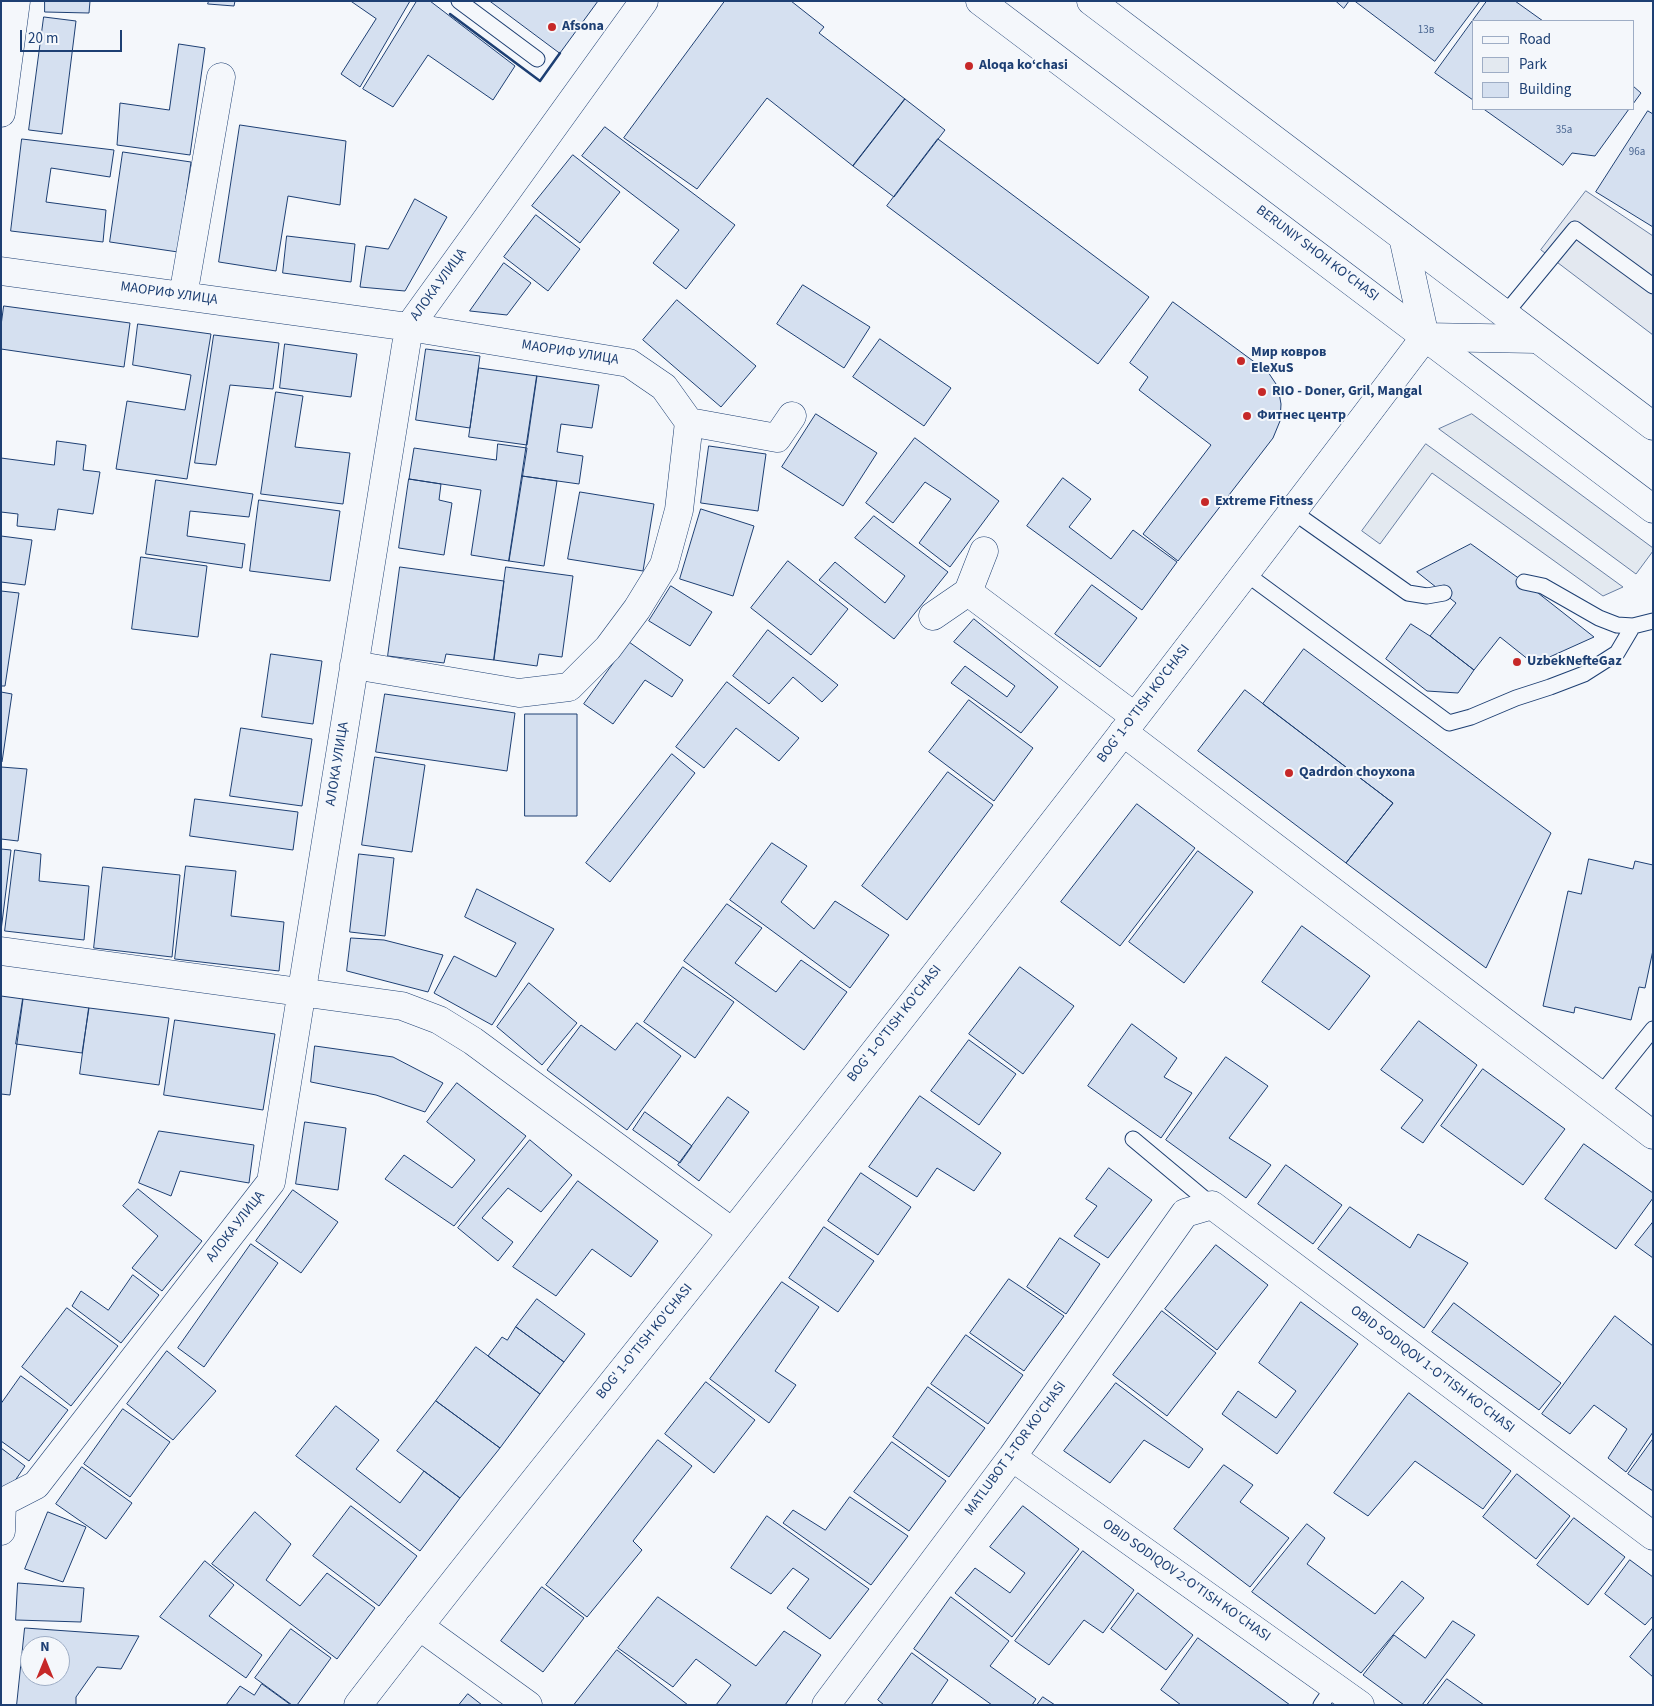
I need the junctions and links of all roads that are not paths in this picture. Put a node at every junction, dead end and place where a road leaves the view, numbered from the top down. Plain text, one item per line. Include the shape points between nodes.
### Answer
1 (16, 1) edge
2 (459, 1) edge
3 (644, 1) edge
4 (980, 1) edge
5 (1091, 1) edge
6 (537, 59) dead end
7 (221, 77) dead end
8 (1, 112) edge
9 (1403, 237) junction
10 (1, 271) edge
11 (1653, 286) edge
12 (183, 296) junction
13 (1505, 314) junction
14 (409, 327) junction
15 (1425, 337) junction
16 (1537, 339) junction
17 (792, 416) dead end
18 (689, 422) junction
19 (1653, 426) edge
20 (1653, 509) edge
21 (1292, 511) junction
22 (984, 551) dead end
23 (1245, 573) junction
24 (1524, 582) dead end
25 (968, 592) junction
26 (1444, 593) dead end
27 (933, 616) dead end
28 (1653, 621) edge
29 (1634, 626) junction
30 (354, 665) junction
31 (1129, 724) junction
32 (1, 951) edge
33 (302, 992) junction
34 (1653, 1029) edge
35 (1600, 1095) junction
36 (1653, 1135) edge
37 (1133, 1139) dead end
38 (1212, 1205) junction
39 (732, 1232) junction
40 (1012, 1457) junction
41 (2, 1503) edge
42 (1, 1531) edge
43 (1653, 1536) edge
44 (419, 1626) junction
45 (1327, 1695) edge
46 (358, 1705) edge
47 (528, 1705) edge
48 (826, 1705) edge
49 (1360, 1705) edge

1 - 8 street
2 - 6 lane
3 - 14 street, АЛОКА УЛИЦА
4 - 15 street, BERUNIY SHOH KO'CHASI
5 - 9 street
7 - 12 street
9 - 13 street
9 - 15 street
10 - 12 street, МАОРИФ УЛИЦА
11 - 13 lane via 1575,229
12 - 14 street, МАОРИФ УЛИЦА
13 - 16 street
14 - 18 street, МАОРИФ УЛИЦА via 629,363 664,386
14 - 30 street, АЛОКА УЛИЦА
15 - 16 street
15 - 20 street, BERUNIY SHOH KO'CHASI
15 - 21 street, BOG' 1-O'TISH KO'CHASI
16 - 19 street
17 - 18 street via 777,438
18 - 30 street via 679,510 664,565 608,648 569,687 518,692
21 - 23 street, BOG' 1-O'TISH KO'CHASI
21 - 26 lane via 1408,593 1427,596
22 - 25 street
23 - 29 lane via 1449,723 1584,674 1617,653
23 - 31 street, BOG' 1-O'TISH KO'CHASI
24 - 29 lane via 1543,586 1599,618 1617,625
25 - 27 street
25 - 31 street
28 - 29 lane
30 - 33 street, АЛОКА УЛИЦА
31 - 35 street
31 - 39 street, BOG' 1-O'TISH KO'CHASI
32 - 33 street
33 - 39 street via 402,1006 439,1020 474,1041
33 - 41 street, АЛОКА УЛИЦА via 271,1182 36,1484
34 - 35 lane
35 - 36 street
37 - 38 lane
38 - 40 street, MATLUBOT 1-TOR KO'CHASI via 1185,1213
38 - 43 street, OBID SODIQOV 1-O'TISH KO'CHASI
39 - 44 street, BOG' 1-O'TISH KO'CHASI
40 - 45 street, OBID SODIQOV 2-O'TISH KO'CHASI
40 - 48 street, MATLUBOT 1-TOR KO'CHASI
41 - 42 street, АЛОКА УЛИЦА
44 - 46 street, BOG' 1-O'TISH KO'CHASI
44 - 47 street
45 - 49 street, OBID SODIQOV 2-O'TISH KO'CHASI

